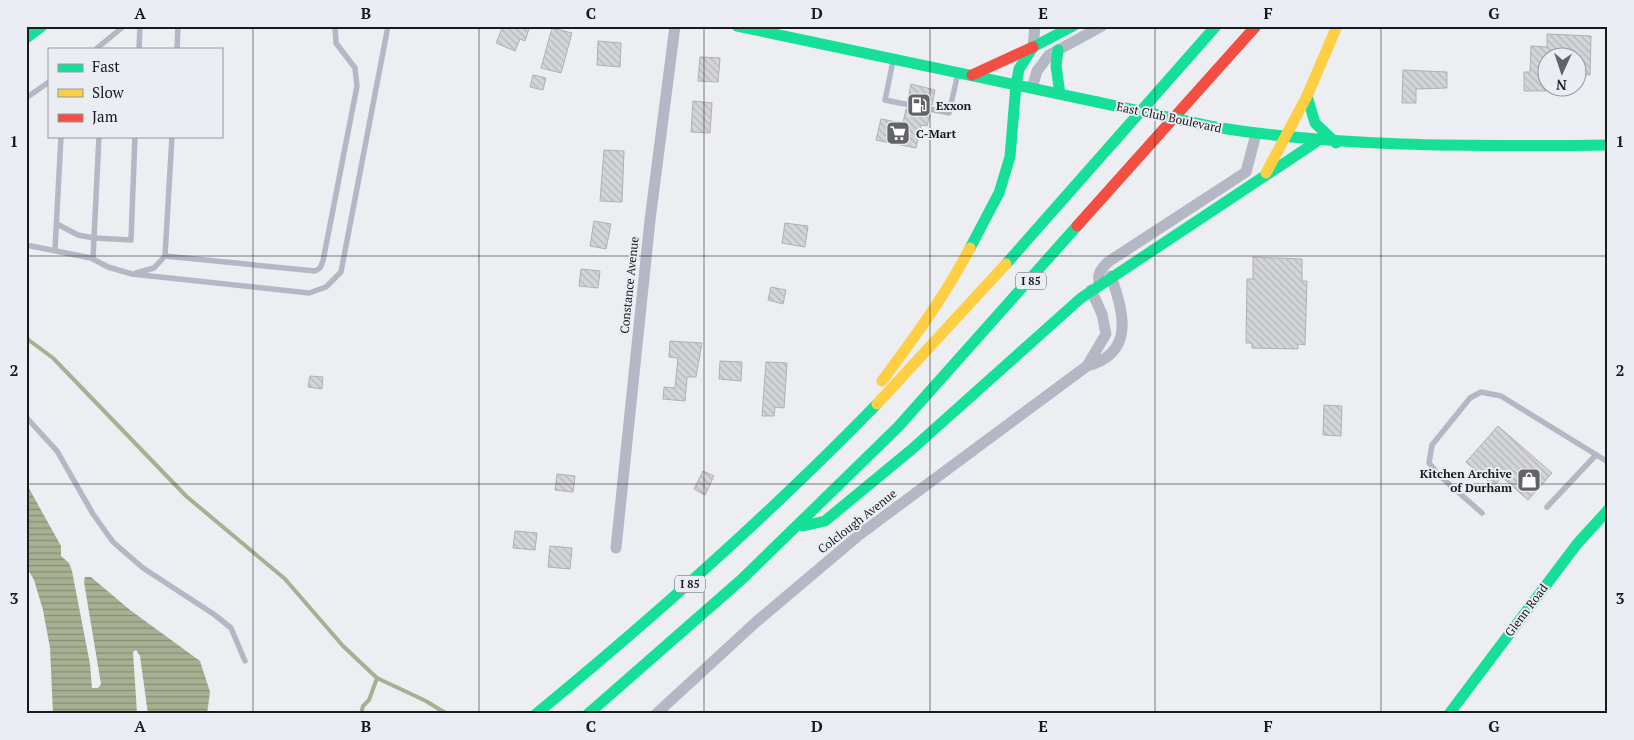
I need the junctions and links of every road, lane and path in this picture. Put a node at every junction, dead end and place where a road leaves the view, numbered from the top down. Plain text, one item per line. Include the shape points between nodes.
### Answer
1 (42, 26) edge
2 (124, 26) edge
3 (140, 26) edge
4 (178, 26) edge
5 (335, 26) edge
6 (386, 26) edge
7 (675, 26) edge
8 (737, 26) edge
9 (1035, 26) edge
10 (1072, 26) edge
11 (1102, 26) edge
12 (1216, 26) edge
13 (1256, 26) edge
14 (1337, 26) edge
15 (26, 38) edge
16 (104, 45) edge
17 (1033, 47) junction
18 (139, 48) edge
19 (177, 48) edge
20 (1058, 50) junction
21 (894, 59) junction
22 (958, 72) junction
23 (972, 75) junction
24 (48, 83) edge
25 (1016, 85) junction
26 (1032, 88) junction
27 (1060, 94) junction
28 (1307, 96) junction
29 (26, 98) edge
30 (1256, 134) junction
31 (61, 138) edge
32 (99, 138) edge
33 (135, 138) edge
34 (172, 138) edge
35 (1285, 139) junction
36 (1316, 142) junction
37 (1336, 143) junction
38 (1608, 144) edge
39 (1264, 175) junction
40 (57, 224) junction
41 (94, 238) junction
42 (26, 245) edge
43 (55, 250) junction
44 (165, 256) junction
45 (93, 259) junction
46 (132, 274) junction
47 (1111, 276) junction
48 (1096, 287) junction
49 (1087, 366) junction
50 (26, 417) edge
51 (836, 445) junction
52 (1596, 455) junction
53 (1608, 462) edge
54 (1547, 507) dead end
55 (1608, 510) edge
56 (1482, 513) dead end
57 (798, 527) junction
58 (616, 548) dead end
59 (245, 661) dead end
60 (536, 714) edge
61 (588, 714) edge
62 (656, 714) edge
63 (1449, 714) edge

1 - 15 main road
2 - 16 lane
3 - 18 lane
4 - 19 lane
5 - 44 lane via 336,43 355,68 357,86 320,268 309,272
6 - 46 lane via 341,272 336,278 326,287 309,293
7 - 58 street, Constance Avenue via 650,220
8 - 21 main road, East Club Boulevard
9 - 17 street
10 - 17 main road
11 - 20 street
12 - 51 main road, I 85 via 919,359
13 - 57 main road, I 85 via 942,380
14 - 28 main road
17 - 23 main road
17 - 25 main road via 1019,69
20 - 26 street via 1041,62
20 - 27 main road via 1056,66
21 - 22 main road, East Club Boulevard
21 - 22 lane via 885,100 894,102 949,113
22 - 23 main road, East Club Boulevard
23 - 25 main road, East Club Boulevard
24 - 29 lane
25 - 26 main road, East Club Boulevard
25 - 51 main road via 1010,157 999,193 939,304
26 - 27 main road, East Club Boulevard
27 - 30 main road, East Club Boulevard, bridge
28 - 35 main road
28 - 37 main road via 1315,123
30 - 35 main road, East Club Boulevard
30 - 48 street via 1246,172 1108,262 1099,273
31 - 40 lane
32 - 41 lane
33 - 41 lane via 131,240
34 - 44 lane
35 - 36 main road, East Club Boulevard
35 - 39 main road
36 - 37 main road, East Club Boulevard
36 - 39 main road
37 - 38 main road, East Club Boulevard
39 - 47 main road
40 - 41 lane
40 - 43 lane
41 - 45 lane
42 - 43 lane
43 - 45 lane
44 - 46 lane via 154,268
45 - 46 lane
47 - 48 main road
47 - 49 street, Colclough Avenue via 1120,307 1122,334 1107,359
48 - 49 street, Colclough Avenue via 1106,334
48 - 57 main road via 825,521
49 - 62 street, Colclough Avenue via 859,535 756,622
50 - 59 lane via 57,451 113,542 143,568 231,628
51 - 60 main road, I 85 via 675,598
52 - 53 lane
52 - 54 lane
52 - 56 lane via 1501,396 1481,392 1475,395 1432,445 1429,463
55 - 63 main road, Glenn Road via 1530,604
57 - 61 main road, I 85

